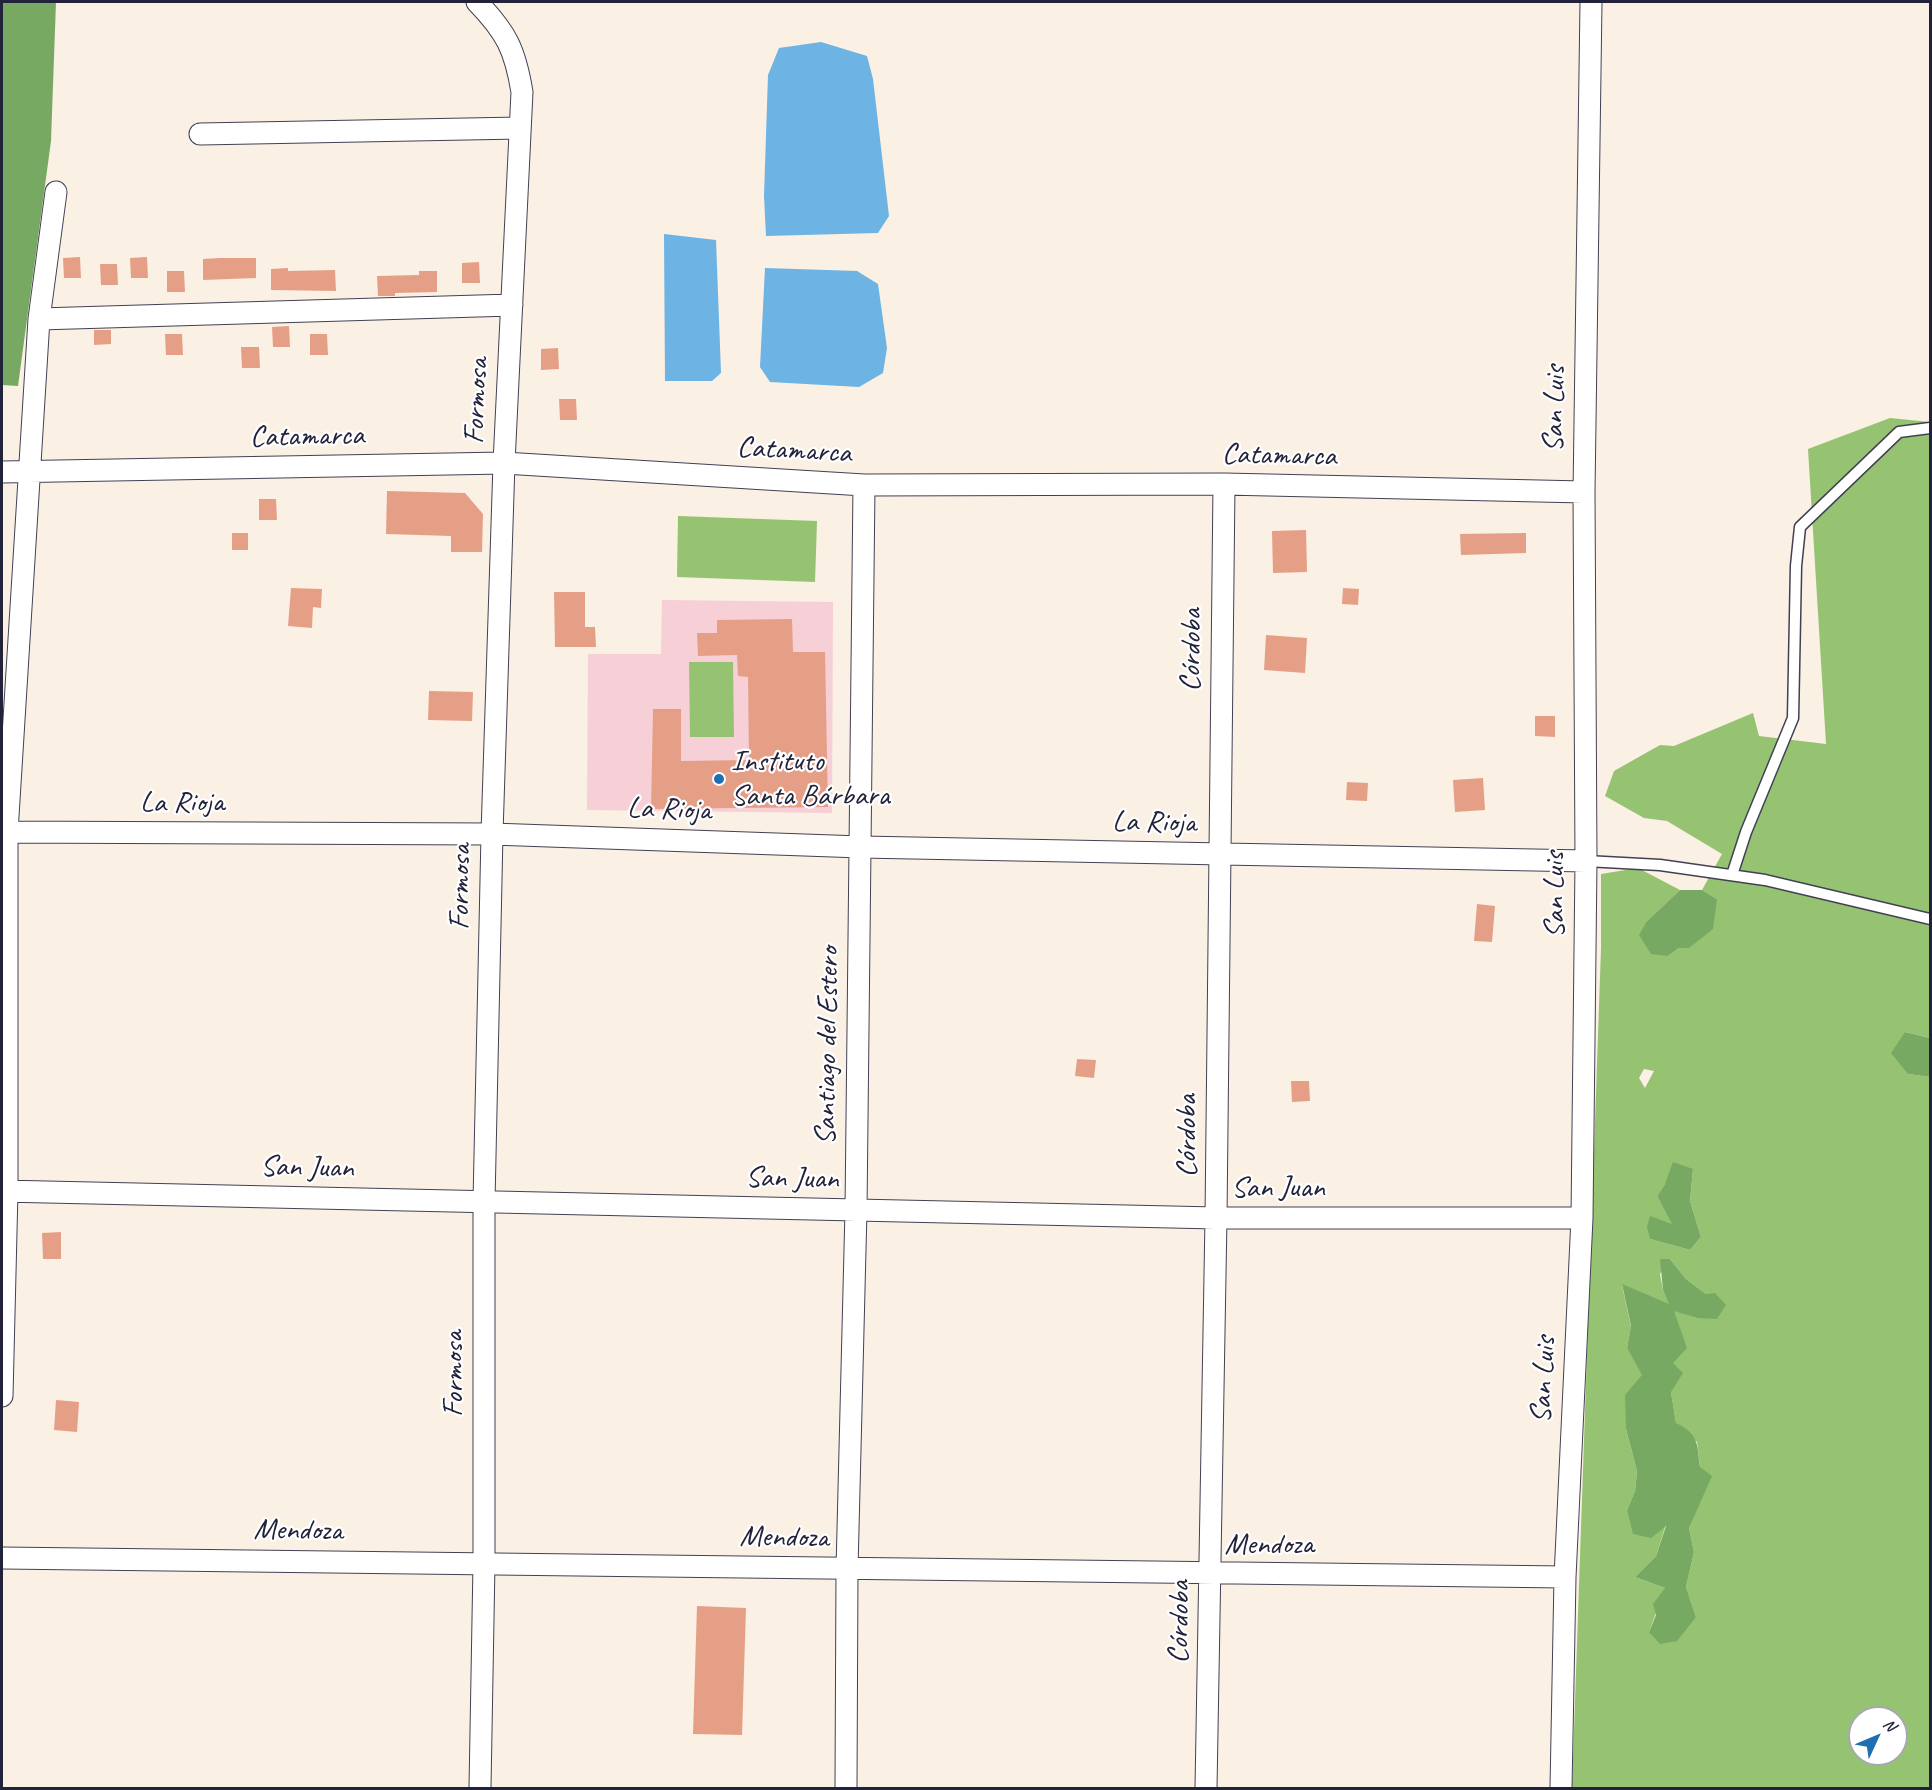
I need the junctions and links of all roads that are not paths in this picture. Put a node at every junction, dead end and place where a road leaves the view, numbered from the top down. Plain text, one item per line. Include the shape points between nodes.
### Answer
1 (477, 2) edge
2 (1591, 2) edge
3 (520, 128) junction
4 (200, 134) dead end
5 (56, 192) dead end
6 (512, 305) junction
7 (39, 319) junction
8 (1930, 428) edge
9 (504, 463) junction
10 (2, 472) edge
11 (32, 473) junction
12 (1224, 484) junction
13 (864, 485) junction
14 (1584, 492) junction
15 (4, 832) edge
16 (492, 834) junction
17 (861, 847) junction
18 (1220, 854) junction
19 (1586, 861) junction
20 (1732, 875) junction
21 (1930, 919) edge
22 (4, 1191) edge
23 (484, 1202) junction
24 (856, 1210) junction
25 (1216, 1218) junction
26 (1582, 1218) junction
27 (2, 1396) edge
28 (2, 1558) edge
29 (484, 1563) junction
30 (847, 1569) junction
31 (1211, 1574) junction
32 (1565, 1576) junction
33 (480, 1788) edge
34 (846, 1788) edge
35 (1206, 1788) edge
36 (1561, 1788) edge

1 - 3 street, Formosa via 502,27 518,68 522,92
2 - 14 street, San Luis
3 - 4 street
3 - 6 street, Formosa
5 - 7 street
6 - 7 street
6 - 9 street, Formosa
7 - 11 street
8 - 20 lane via 1899,432 1800,527 1793,718
9 - 11 street, Catamarca
9 - 13 street, Catamarca
9 - 16 street, Formosa
10 - 11 street, Catamarca
11 - 15 street
12 - 13 street, Catamarca
12 - 14 street, Catamarca
12 - 18 street, Córdoba
13 - 17 street, Santiago del Estero
14 - 19 street, San Luis
15 - 16 street, La Rioja
15 - 22 street
16 - 17 street, La Rioja
16 - 23 street, Formosa
17 - 18 street, La Rioja
17 - 24 street, Santiago del Estero
18 - 19 street, La Rioja
18 - 25 street, Córdoba
19 - 20 lane via 1660,865
19 - 26 street, San Luis
20 - 21 lane via 1765,879
22 - 23 street, San Juan
22 - 27 street
23 - 24 street, San Juan
23 - 29 street, Formosa
24 - 25 street, San Juan
24 - 30 street, Santiago del Estero
25 - 26 street, San Juan
25 - 31 street, Córdoba
26 - 32 street, San Luis
28 - 29 street, Mendoza
29 - 30 street, Mendoza
29 - 33 street, Formosa
30 - 31 street, Mendoza
30 - 34 street, Santiago del Estero
31 - 32 street, Mendoza
31 - 35 street, Córdoba
32 - 36 street, San Luis

